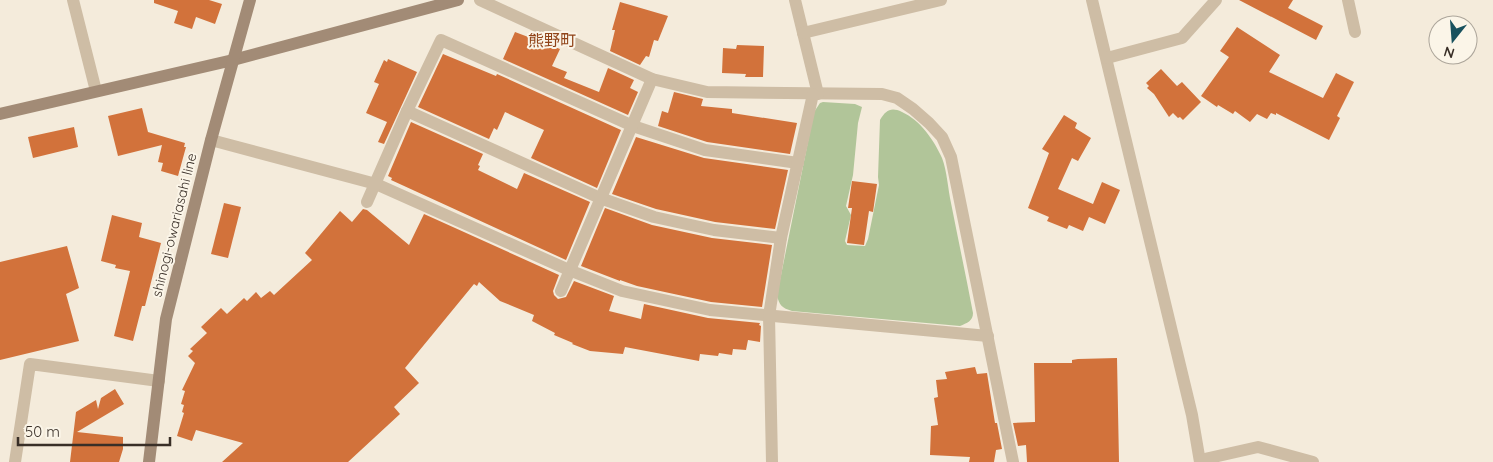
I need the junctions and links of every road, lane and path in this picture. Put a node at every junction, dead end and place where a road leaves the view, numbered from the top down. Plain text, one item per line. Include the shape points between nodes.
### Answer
1 (74, 0) edge
2 (250, 0) edge
3 (458, 0) edge
4 (480, 0) edge
5 (795, 0) edge
6 (941, 0) edge
7 (1092, 0) edge
8 (1216, 0) edge
9 (1348, 0) edge
10 (1355, 32) dead end
11 (803, 33) junction
12 (1107, 58) junction
13 (233, 60) junction
14 (652, 78) junction
15 (96, 91) junction
16 (815, 94) junction
17 (407, 111) junction
18 (0, 114) edge
19 (633, 126) junction
20 (211, 140) junction
21 (798, 163) junction
22 (376, 184) junction
23 (600, 198) junction
24 (367, 202) dead end
25 (781, 238) junction
26 (569, 270) junction
27 (561, 291) dead end
28 (769, 316) junction
29 (988, 336) junction
30 (159, 381) junction
31 (1200, 461) edge
32 (15, 462) edge
33 (149, 462) edge
34 (772, 462) edge
35 (1013, 462) edge
36 (1313, 462) edge

1 - 15 street
2 - 13 main road, shinogi-owariasahi line
3 - 13 main road
4 - 14 street
5 - 11 street
6 - 11 street
7 - 12 street
8 - 12 street via 1182,38
9 - 10 street
11 - 16 street
12 - 31 street via 1192,415
13 - 15 main road
13 - 20 main road, shinogi-owariasahi line
14 - 16 street via 707,92
14 - 19 street
15 - 18 main road
16 - 21 street
16 - 29 street via 882,94 897,98 942,137 951,157
17 - 19 street via 441,40
17 - 22 street
17 - 23 street
19 - 21 street via 705,150
19 - 23 street
20 - 22 street
20 - 30 main road, shinogi-owariasahi line via 166,319
21 - 25 street
22 - 24 street
22 - 26 street
23 - 25 street via 654,217 714,230
23 - 26 street
25 - 28 street
26 - 27 street
26 - 28 street via 622,290 710,310
28 - 29 street
28 - 34 street
29 - 35 street
30 - 32 street via 30,364
30 - 33 main road, shinogi-owariasahi line
31 - 36 street via 1258,447

